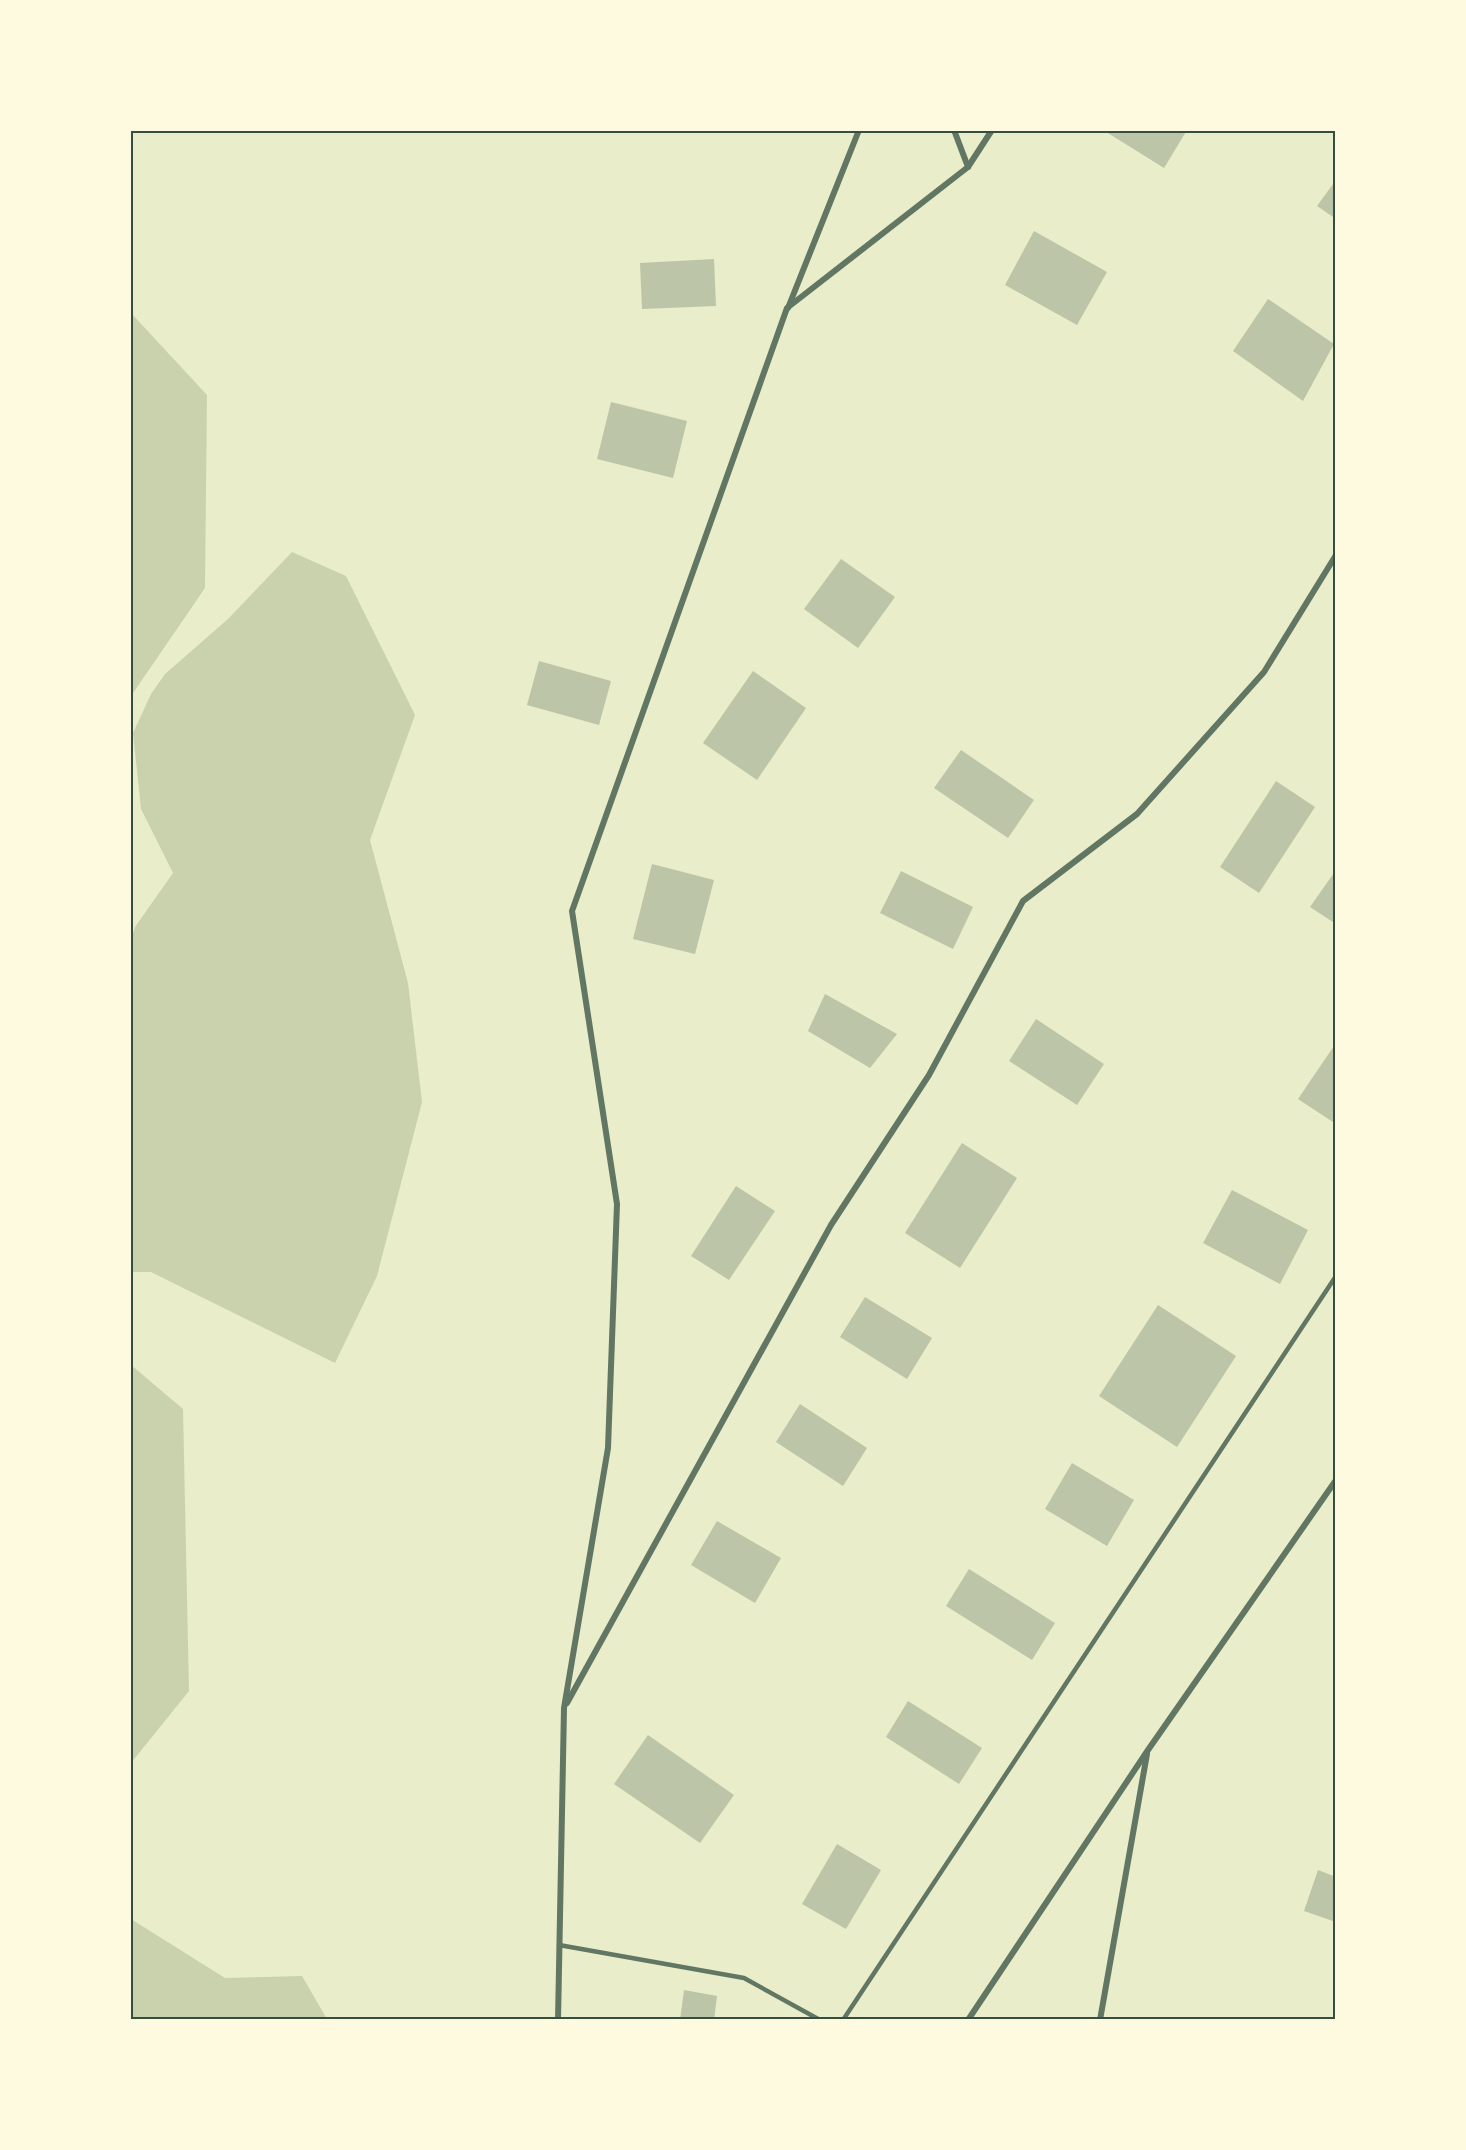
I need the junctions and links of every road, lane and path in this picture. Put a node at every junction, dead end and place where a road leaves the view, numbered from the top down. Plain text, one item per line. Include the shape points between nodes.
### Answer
1 (859, 130) edge
2 (954, 130) edge
3 (992, 130) edge
4 (969, 167) junction
5 (788, 308) junction
6 (1335, 555) edge
7 (1335, 1276) edge
8 (1335, 1480) edge
9 (564, 1708) junction
10 (1148, 1750) junction
11 (559, 1945) junction
12 (558, 2019) edge
13 (820, 2019) edge
14 (843, 2019) edge
15 (968, 2019) edge
16 (1100, 2019) edge

1 - 5 street
2 - 4 street
3 - 4 street
4 - 5 street
5 - 9 street via 572,911 617,1204 608,1449
6 - 9 street via 1264,672 1137,814 1023,901 929,1075 831,1225
7 - 14 lane
8 - 10 street
9 - 11 street
10 - 15 street
10 - 16 street
11 - 12 street
11 - 13 lane via 744,1978

